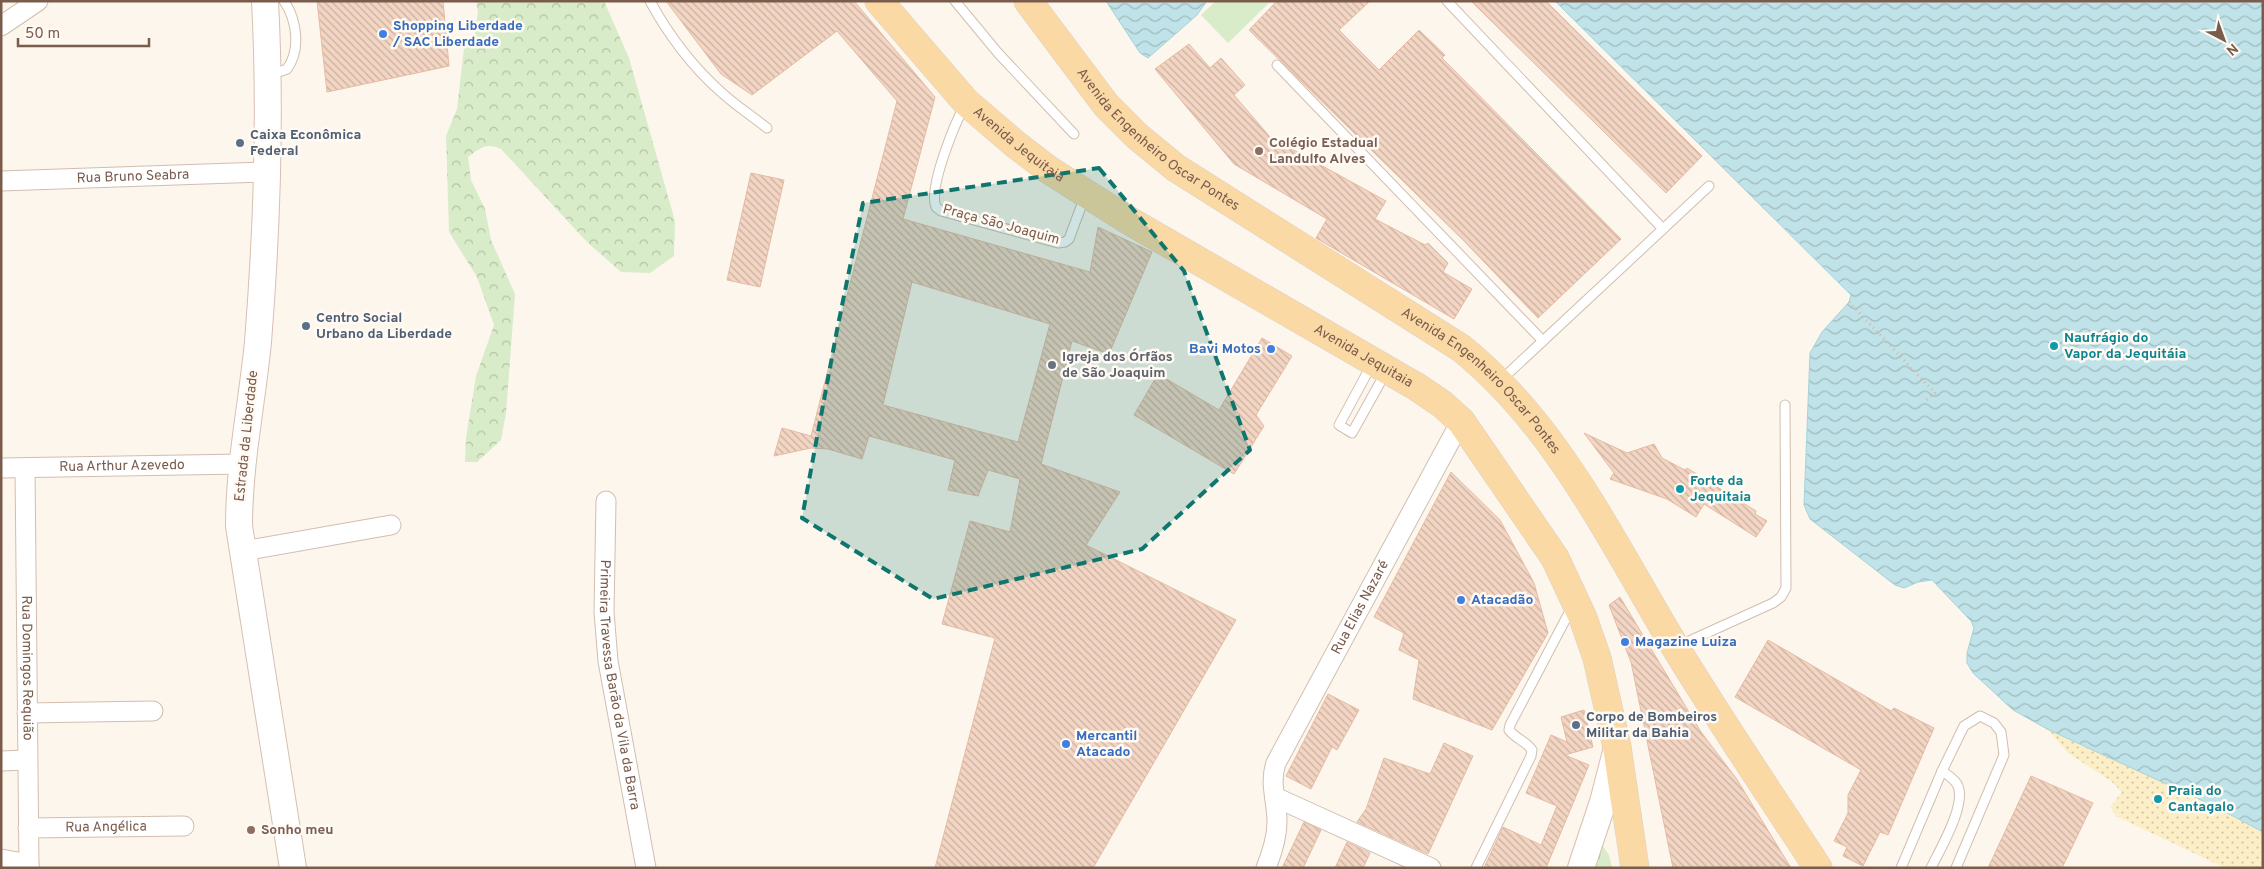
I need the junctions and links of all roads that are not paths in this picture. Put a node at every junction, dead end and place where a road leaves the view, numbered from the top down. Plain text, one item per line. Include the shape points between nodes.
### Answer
1 (38, 1) edge
2 (265, 1) edge
3 (284, 1) edge
4 (650, 1) edge
5 (879, 1) edge
6 (955, 1) edge
7 (1028, 1) edge
8 (1447, 1) edge
9 (1, 26) edge
10 (1277, 65) dead end
11 (268, 75) junction
12 (966, 102) junction
13 (767, 128) dead end
14 (1074, 134) dead end
15 (266, 172) junction
16 (1, 181) edge
17 (1709, 186) dead end
18 (1086, 194) junction
19 (1663, 229) junction
20 (1543, 341) junction
21 (1381, 366) junction
22 (1498, 382) junction
23 (1785, 405) dead end
24 (1461, 421) junction
25 (244, 464) junction
26 (1, 468) edge
27 (25, 468) junction
28 (606, 501) dead end
29 (391, 525) dead end
30 (243, 551) junction
31 (1575, 600) junction
32 (1675, 646) junction
33 (153, 711) dead end
34 (27, 713) junction
35 (1617, 747) junction
36 (1, 760) edge
37 (26, 760) junction
38 (1942, 771) junction
39 (1274, 797) junction
40 (184, 826) dead end
41 (28, 828) junction
42 (1, 859) edge
43 (29, 866) edge
44 (293, 868) edge
45 (646, 868) edge
46 (1266, 868) edge
47 (1432, 868) edge
48 (1476, 868) edge
49 (1581, 868) edge
50 (1635, 868) edge
51 (1818, 868) edge
52 (1901, 868) edge
53 (1932, 868) edge
54 (1956, 868) edge

1 - 9 street
2 - 11 main road, Estrada da Liberdade
3 - 11 lane via 293,21 296,52 287,69
4 - 13 lane via 662,23 691,61 720,92
5 - 12 main road, Avenida Jequitaia
6 - 14 lane via 998,53
7 - 22 main road, Avenida Engenheiro Oscar Pontes via 1106,105 1176,168 1461,348
8 - 19 lane
10 - 20 lane
11 - 15 main road, Estrada da Liberdade
12 - 18 main road, Avenida Jequitaia via 1015,144
12 - 18 lane, Praça São Joaquim via 945,149 935,196 936,207 941,211 1058,243 1069,239
15 - 16 street, Rua Bruno Seabra
15 - 25 main road, Estrada da Liberdade via 260,313
17 - 19 lane
18 - 21 main road, Avenida Jequitaia
19 - 20 lane
20 - 22 lane
21 - 21 lane via 1352,433 1339,425
21 - 24 main road, Avenida Jequitaia via 1442,404
22 - 32 main road, Avenida Engenheiro Oscar Pontes via 1560,457
23 - 32 lane via 1786,588 1773,603
24 - 31 main road, Avenida Jequitaia via 1554,558
24 - 39 street, Rua Elias Nazaré via 1276,763 1272,780
25 - 27 street, Rua Arthur Azevedo
25 - 30 main road, Estrada da Liberdade via 239,498
26 - 27 street, Rua Arthur Azevedo
27 - 34 street, Rua Domingos Requião
28 - 45 street, Primeira Travessa Barão da Vila da Barra via 604,602 608,661
29 - 30 street
30 - 44 main road, Estrada da Liberdade
31 - 35 main road, Avenida Jequitaia via 1597,658
31 - 48 lane via 1510,725 1513,735 1529,745 1531,756
32 - 51 main road, Avenida Engenheiro Oscar Pontes
33 - 34 street
34 - 37 street, Rua Domingos Requião
35 - 49 main road
35 - 50 main road, Avenida Jequitaia
36 - 37 street
37 - 41 street, Rua Domingos Requião
38 - 52 lane
38 - 53 lane via 1953,779 1960,794 1958,809
38 - 54 lane via 1964,726 1980,716 1994,723 2001,732 2004,755
39 - 46 street, Rua Elias Nazaré via 1275,842
39 - 47 street
40 - 41 street, Rua Angélica
41 - 43 street, Rua Domingos Requião
42 - 43 street

